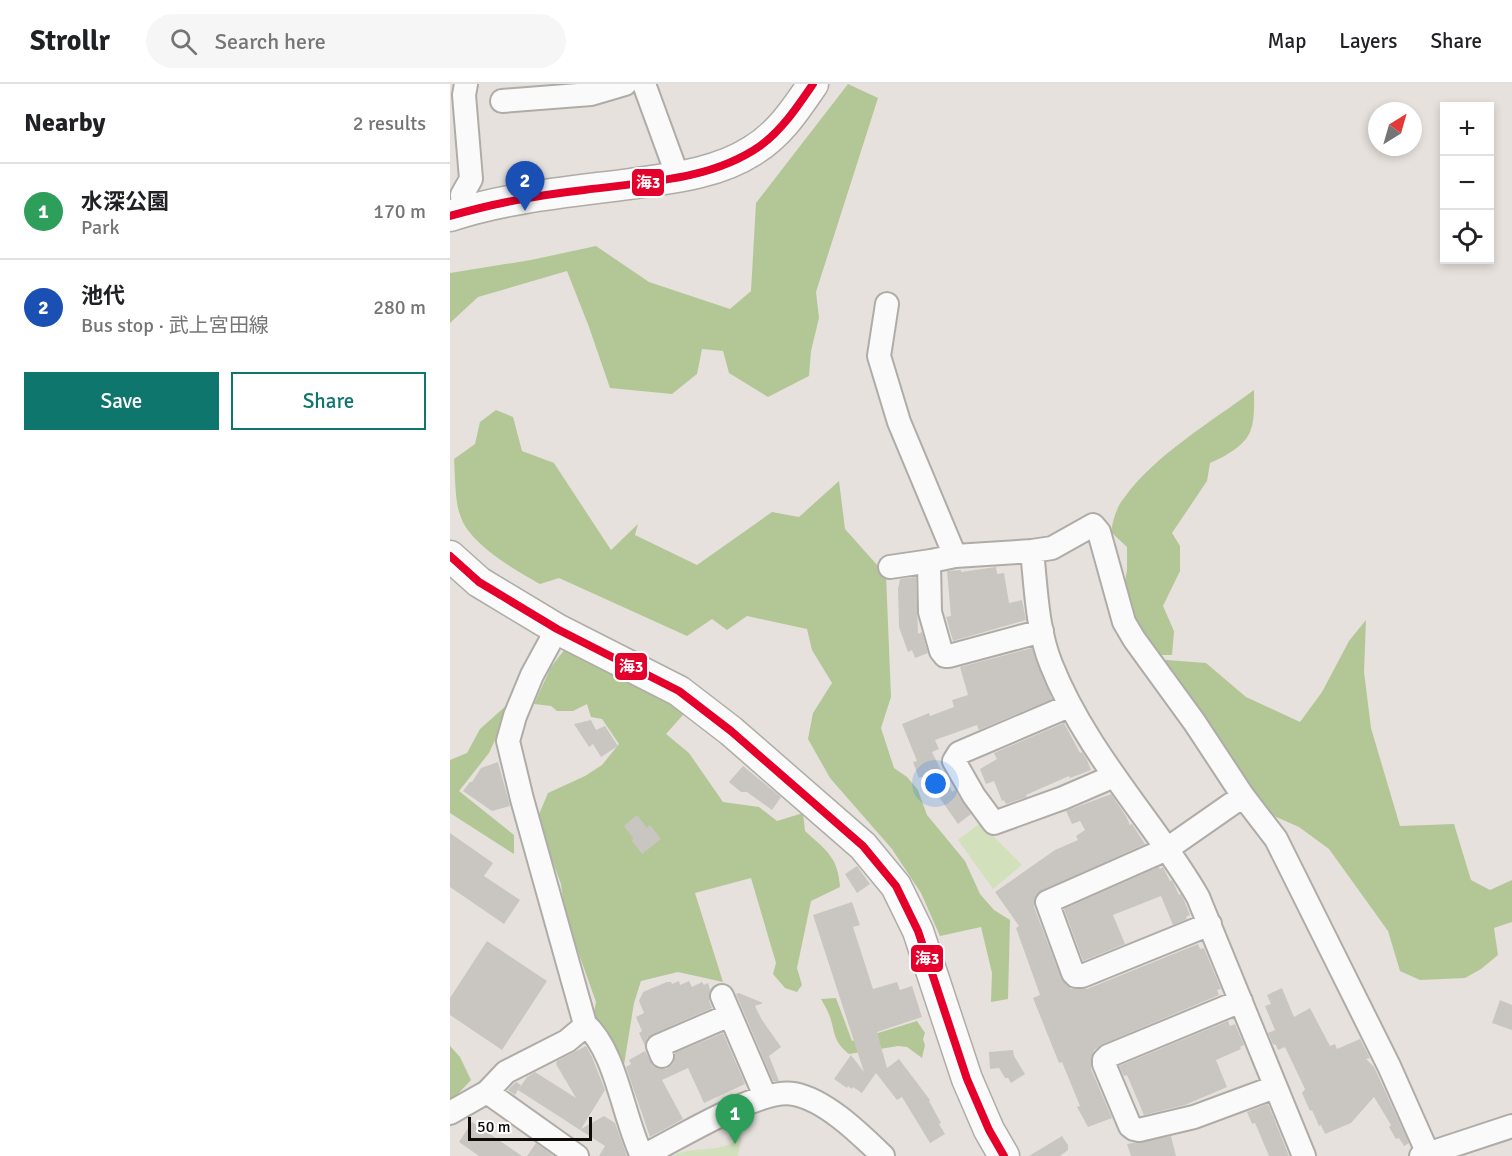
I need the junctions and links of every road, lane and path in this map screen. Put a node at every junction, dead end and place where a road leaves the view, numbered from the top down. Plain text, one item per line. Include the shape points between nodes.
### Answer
1 (466, 84) edge
2 (625, 84) edge
3 (644, 84) edge
4 (813, 84) edge
5 (502, 101) dead end
6 (678, 177) junction
7 (457, 214) edge
8 (887, 304) dead end
9 (1032, 551) junction
10 (450, 556) edge
11 (955, 556) junction
12 (931, 561) junction
13 (890, 567) dead end
14 (557, 630) junction
15 (1042, 631) junction
16 (1069, 706) junction
17 (1114, 776) junction
18 (1244, 796) junction
19 (1167, 849) junction
20 (1210, 924) junction
21 (1241, 1001) junction
22 (585, 1023) junction
23 (667, 1041) dead end
24 (1275, 1087) junction
25 (487, 1092) junction
26 (765, 1096) junction
27 (450, 1113) edge
28 (1512, 1126) edge
29 (1426, 1155) edge
30 (577, 1156) edge
31 (642, 1156) edge
32 (883, 1156) edge
33 (1004, 1156) edge
34 (1304, 1156) edge

1 - 7 street via 471,179
2 - 5 street via 591,94
3 - 6 street
4 - 6 main road via 781,128 754,150 723,165
6 - 7 main road via 527,197
8 - 11 street via 879,356 899,422
9 - 11 street
9 - 15 street
9 - 18 street via 1052,548 1093,525 1099,532 1124,622
10 - 14 main road via 479,582
11 - 12 street
12 - 13 street
12 - 15 street via 930,612 945,656
14 - 22 street via 532,675 508,741
14 - 33 main road via 678,692 731,731 863,846 896,886 918,931 967,1079
15 - 16 street
16 - 17 street
16 - 17 street via 959,753 954,761 974,796 994,823
17 - 19 street
18 - 19 street
18 - 29 street via 1276,839 1389,1066
19 - 20 street
19 - 20 street via 1047,902 1073,973 1082,976
20 - 21 street
21 - 24 street
21 - 24 street via 1108,1056 1104,1064 1130,1126 1139,1130 1194,1117
22 - 25 street via 567,1041 506,1072
22 - 31 street via 595,1033 610,1065
23 - 26 street via 726,1005
24 - 34 street
25 - 27 street
25 - 30 street
26 - 31 street
26 - 32 street via 796,1094 812,1101 857,1131
28 - 29 street

